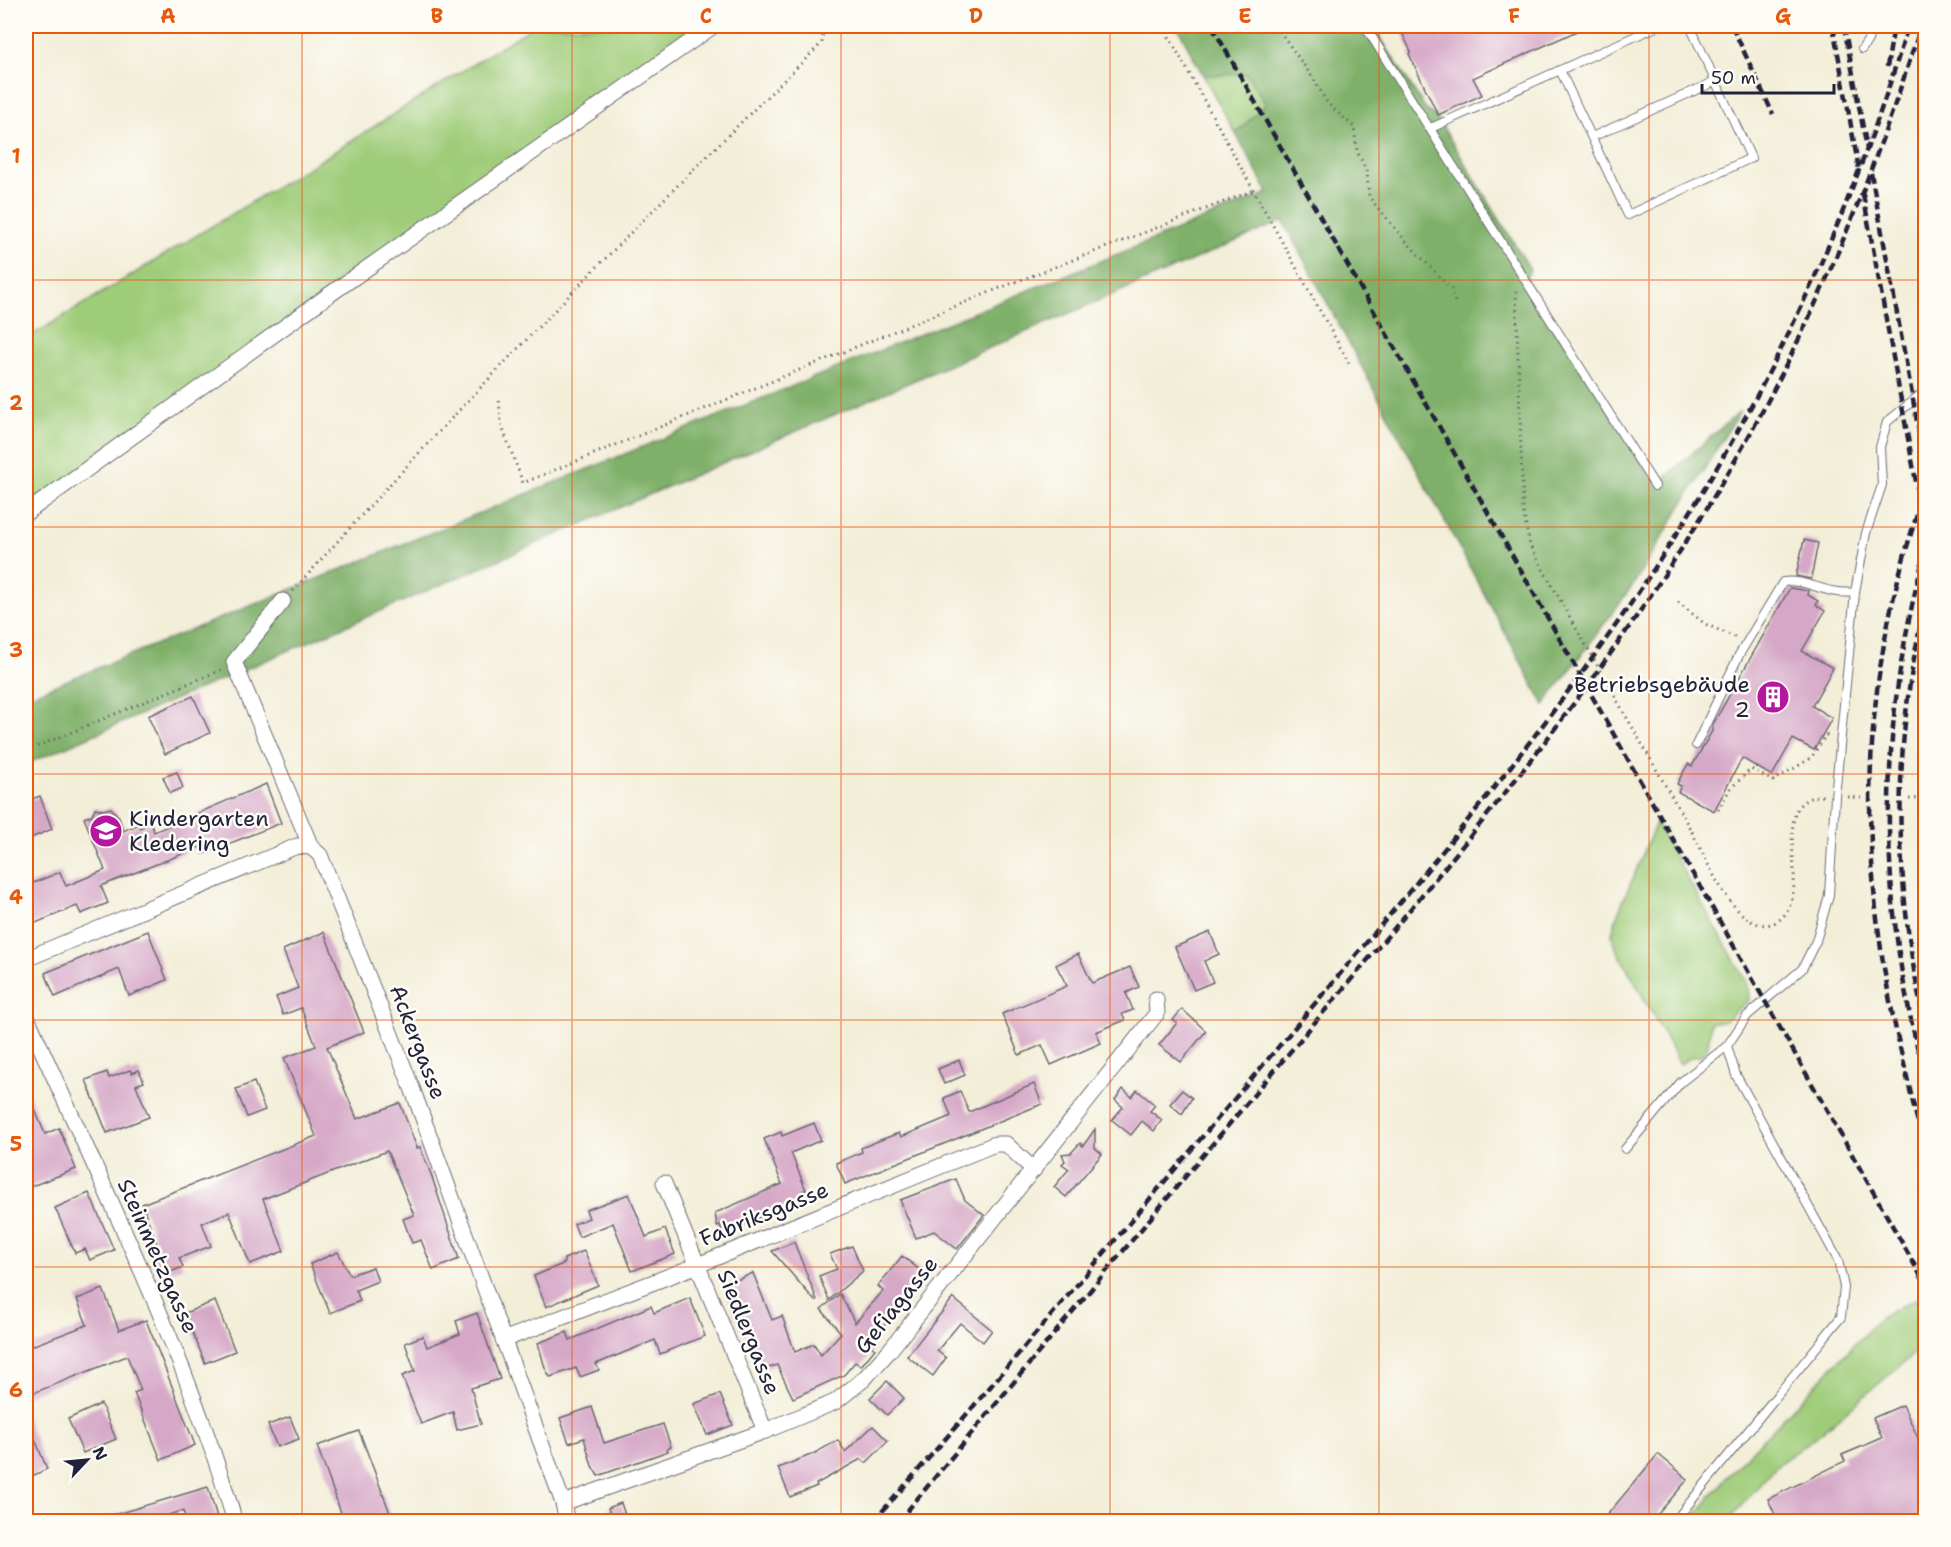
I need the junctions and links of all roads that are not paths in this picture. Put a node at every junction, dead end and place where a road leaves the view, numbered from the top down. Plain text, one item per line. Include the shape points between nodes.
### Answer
1 (713, 26) edge
2 (1365, 26) edge
3 (1658, 26) edge
4 (1690, 26) edge
5 (1872, 26) edge
6 (1862, 49) dead end
7 (1560, 70) junction
8 (1716, 81) junction
9 (1431, 128) junction
10 (1592, 137) junction
11 (1926, 390) edge
12 (1655, 486) dead end
13 (26, 513) edge
14 (1855, 592) junction
15 (283, 601) road end
16 (1696, 745) dead end
17 (311, 847) junction
18 (26, 959) edge
19 (1156, 999) dead end
20 (26, 1014) edge
21 (1727, 1046) junction
22 (1625, 1149) dead end
23 (1034, 1170) junction
24 (664, 1183) dead end
25 (698, 1265) junction
26 (503, 1340) junction
27 (765, 1431) junction
28 (563, 1503) junction
29 (235, 1521) edge
30 (567, 1521) edge
31 (1674, 1521) edge

1 - 13 street via 439,216
2 - 9 lane
3 - 7 lane
4 - 8 lane
5 - 6 lane
7 - 9 lane
7 - 10 lane
8 - 10 lane
8 - 10 lane via 1751,158 1628,215
9 - 12 lane
11 - 14 lane via 1887,422 1880,447 1882,485 1866,533
14 - 16 lane via 1841,594 1796,580 1783,582 1747,641
14 - 21 lane via 1829,895 1816,941 1802,969 1747,1016
15 - 17 street, Ackergasse via 234,662
17 - 18 street via 297,846
17 - 26 street, Ackergasse via 320,855 412,1088
19 - 23 street, Gefiagasse via 1157,1013
20 - 29 street, Steinmetzgasse via 163,1321 202,1417
21 - 22 lane via 1681,1082
21 - 31 lane via 1736,1075 1838,1260 1844,1287 1841,1317
23 - 25 street, Fabriksgasse via 1006,1144 995,1144
23 - 27 street, Gefiagasse via 864,1379 835,1402
24 - 25 street, Siedlergasse
25 - 26 street, Fabriksgasse
25 - 27 street, Siedlergasse
26 - 28 street, Ackergasse
27 - 28 street, Gefiagasse
28 - 30 street, Ackergasse

